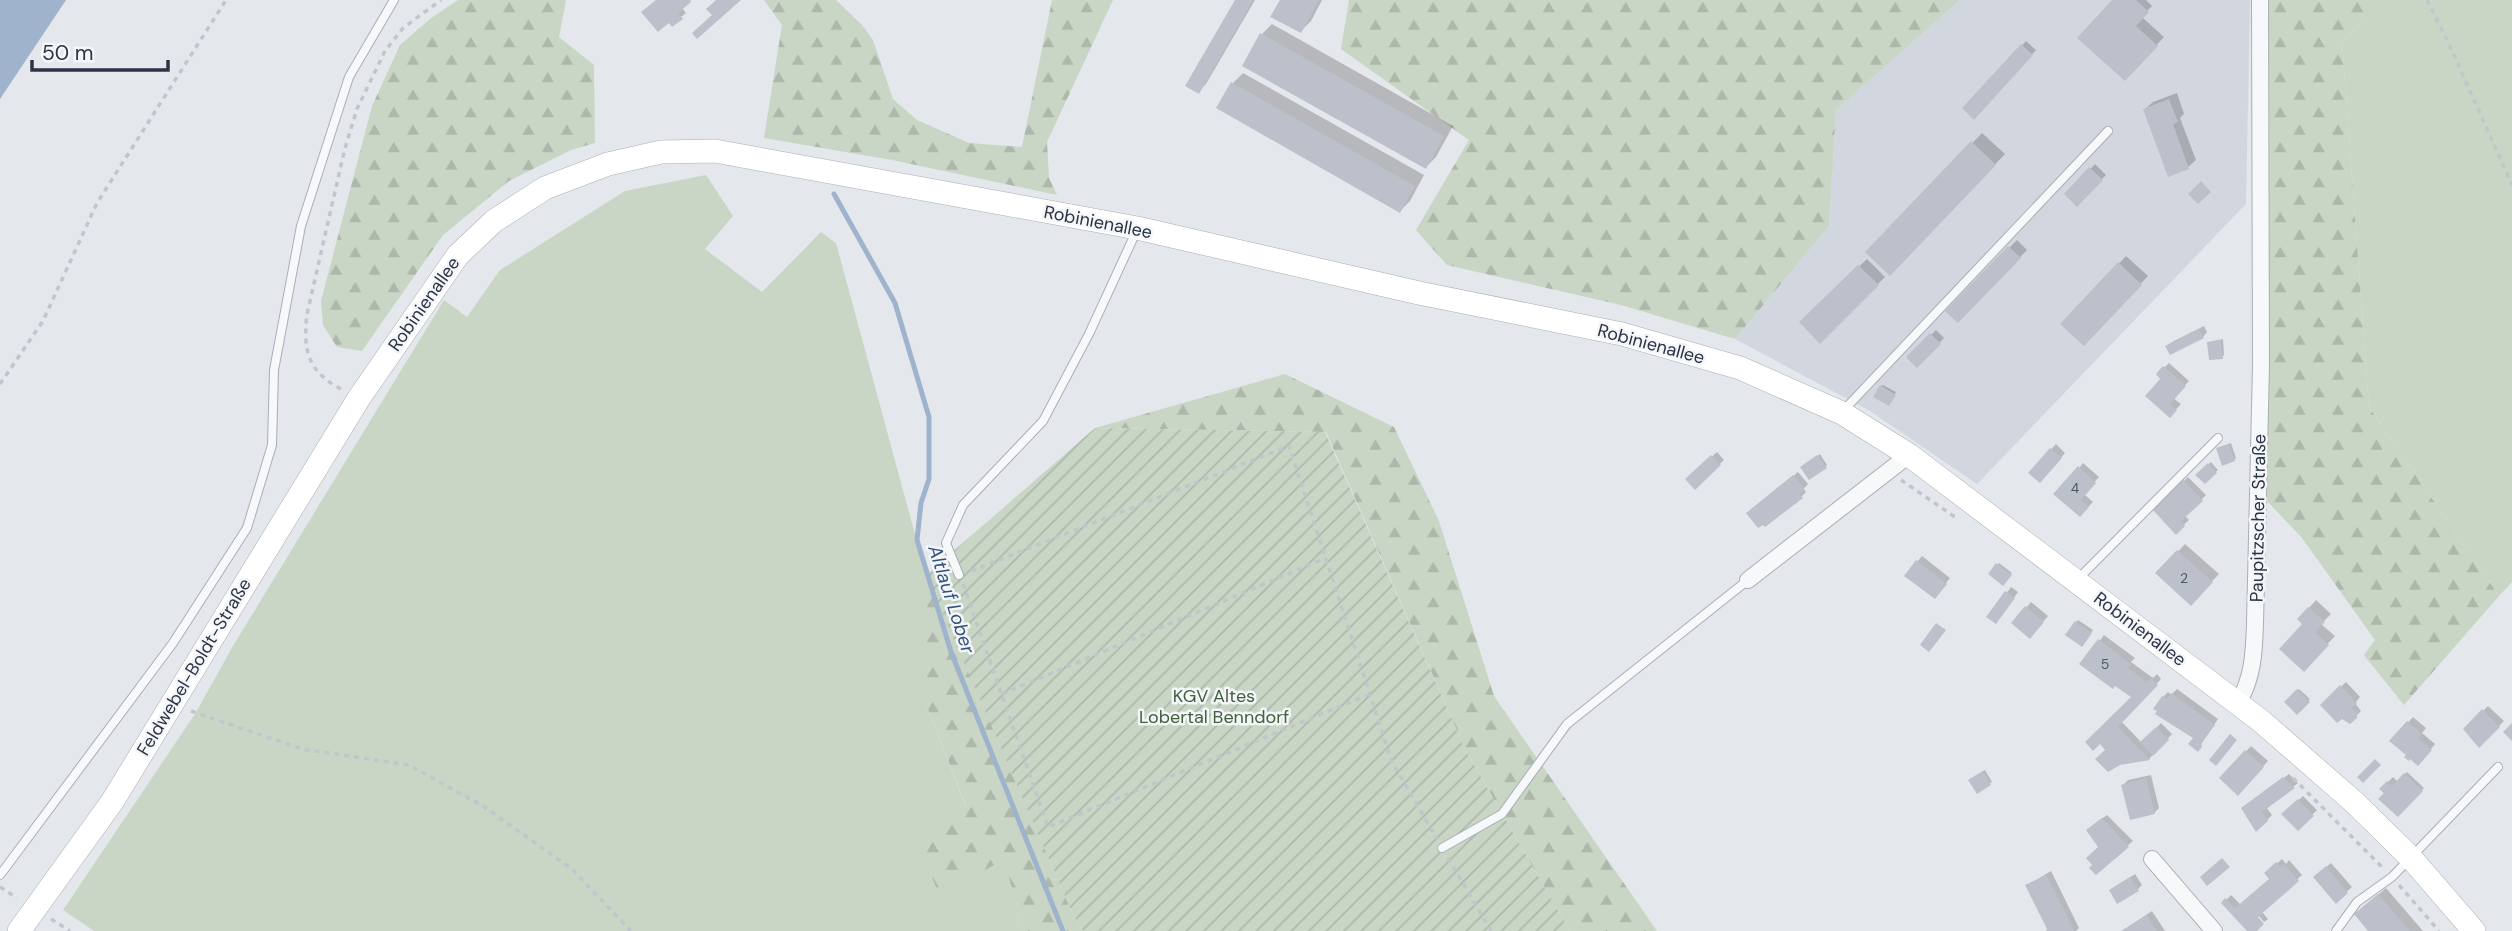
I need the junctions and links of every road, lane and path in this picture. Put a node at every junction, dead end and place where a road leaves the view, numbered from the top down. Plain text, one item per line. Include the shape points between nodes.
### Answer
1 (226, 0) edge
2 (394, 0) edge
3 (441, 0) edge
4 (2260, 0) edge
5 (2427, 0) edge
6 (2108, 131) dead end
7 (2512, 185) edge
8 (1137, 229) junction
9 (0, 384) edge
10 (359, 398) junction
11 (1842, 413) junction
12 (2218, 438) dead end
13 (1909, 454) junction
14 (1326, 558) junction
15 (960, 575) junction
16 (1748, 580) joint
17 (2076, 580) junction
18 (1002, 694) junction
19 (1370, 694) junction
20 (174, 699) junction
21 (2238, 703) junction
22 (2498, 767) dead end
23 (2285, 771) dead end
24 (1442, 848) junction
25 (2411, 858) junction
26 (2152, 859) dead end
27 (0, 874) edge
28 (2392, 877) junction
29 (19, 931) edge
30 (631, 931) edge
31 (1491, 931) edge
32 (2214, 931) edge
33 (2336, 931) edge
34 (2439, 931) edge
35 (2474, 931) edge

1 - 9 path via 97,203 43,321
2 - 27 lane via 349,77 301,226 274,370 272,445 247,528 173,643
3 - 10 path via 402,28 385,51 357,108 307,314 305,337 317,373
4 - 21 street, Paupitzscher Straße via 2261,365 2255,635 2254,663
5 - 7 path
6 - 11 lane
8 - 10 street, Robinienallee via 715,151 661,152 608,164 545,188 494,221 458,255
8 - 11 street, Robinienallee via 1622,334 1740,368
8 - 15 lane via 1043,421 963,505 946,542
10 - 20 street, Feldwebel-Boldt-Straße
11 - 13 street, Robinienallee
12 - 17 lane
13 - 16 street
13 - 17 street, Robinienallee
14 - 15 path via 1289,446
14 - 18 path
14 - 19 path
15 - 18 path
16 - 24 lane via 1567,724 1502,814
17 - 21 street, Robinienallee
18 - 19 path via 1048,827
19 - 24 path via 1392,762
20 - 29 street, Feldwebel-Boldt-Straße via 112,802
20 - 30 path via 195,713 302,749 409,765 483,806 572,869
21 - 25 street via 2309,761
22 - 25 lane
23 - 28 path
24 - 31 path
25 - 28 lane
25 - 35 street
26 - 32 street
28 - 33 lane via 2357,902
28 - 34 path

